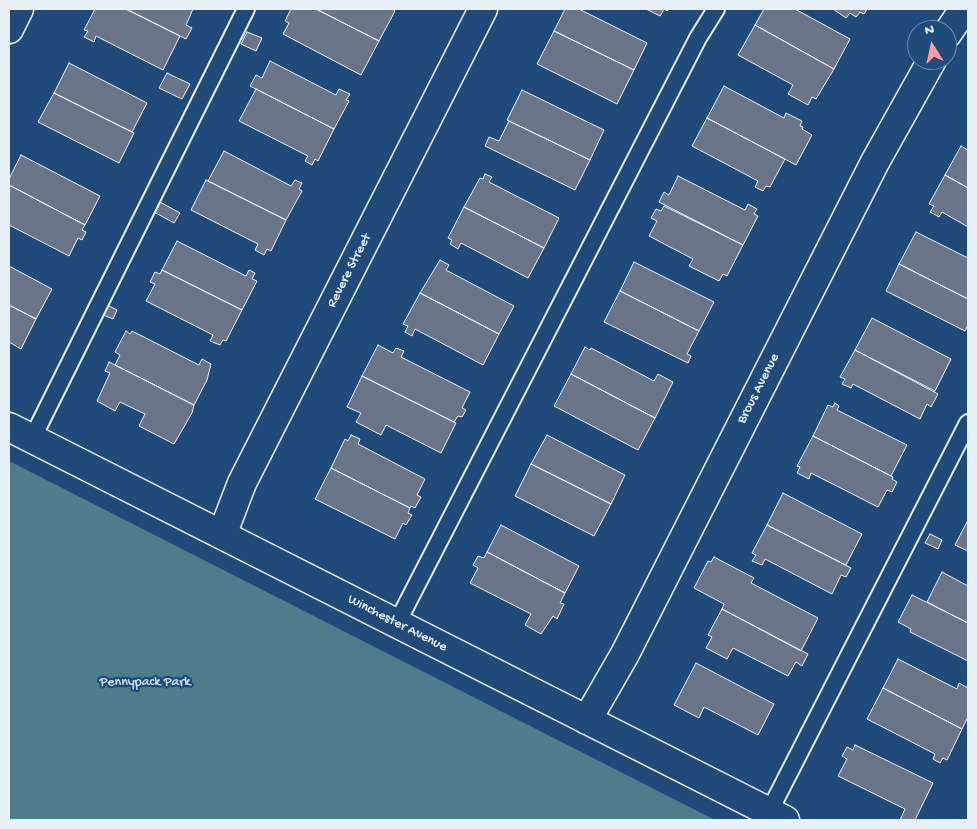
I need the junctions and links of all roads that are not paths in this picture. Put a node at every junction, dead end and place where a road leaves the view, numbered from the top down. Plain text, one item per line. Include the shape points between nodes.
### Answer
1 (19, 9) edge
2 (246, 9) edge
3 (483, 9) edge
4 (716, 9) edge
5 (964, 9) edge
6 (957, 20) edge
7 (9, 29) edge
8 (926, 70) edge
9 (968, 422) edge
10 (20, 433) edge
11 (222, 535) junction
12 (397, 623) junction
13 (587, 720) junction
14 (777, 816) edge

1 - 7 street
2 - 10 lane
3 - 11 street, Revere Street via 242,483
4 - 12 lane
5 - 6 street
8 - 13 street, Brous Avenue via 875,162 624,654
9 - 14 lane
10 - 11 street, Winchester Avenue
11 - 12 street, Winchester Avenue
12 - 13 street, Winchester Avenue
13 - 14 street, Winchester Avenue

